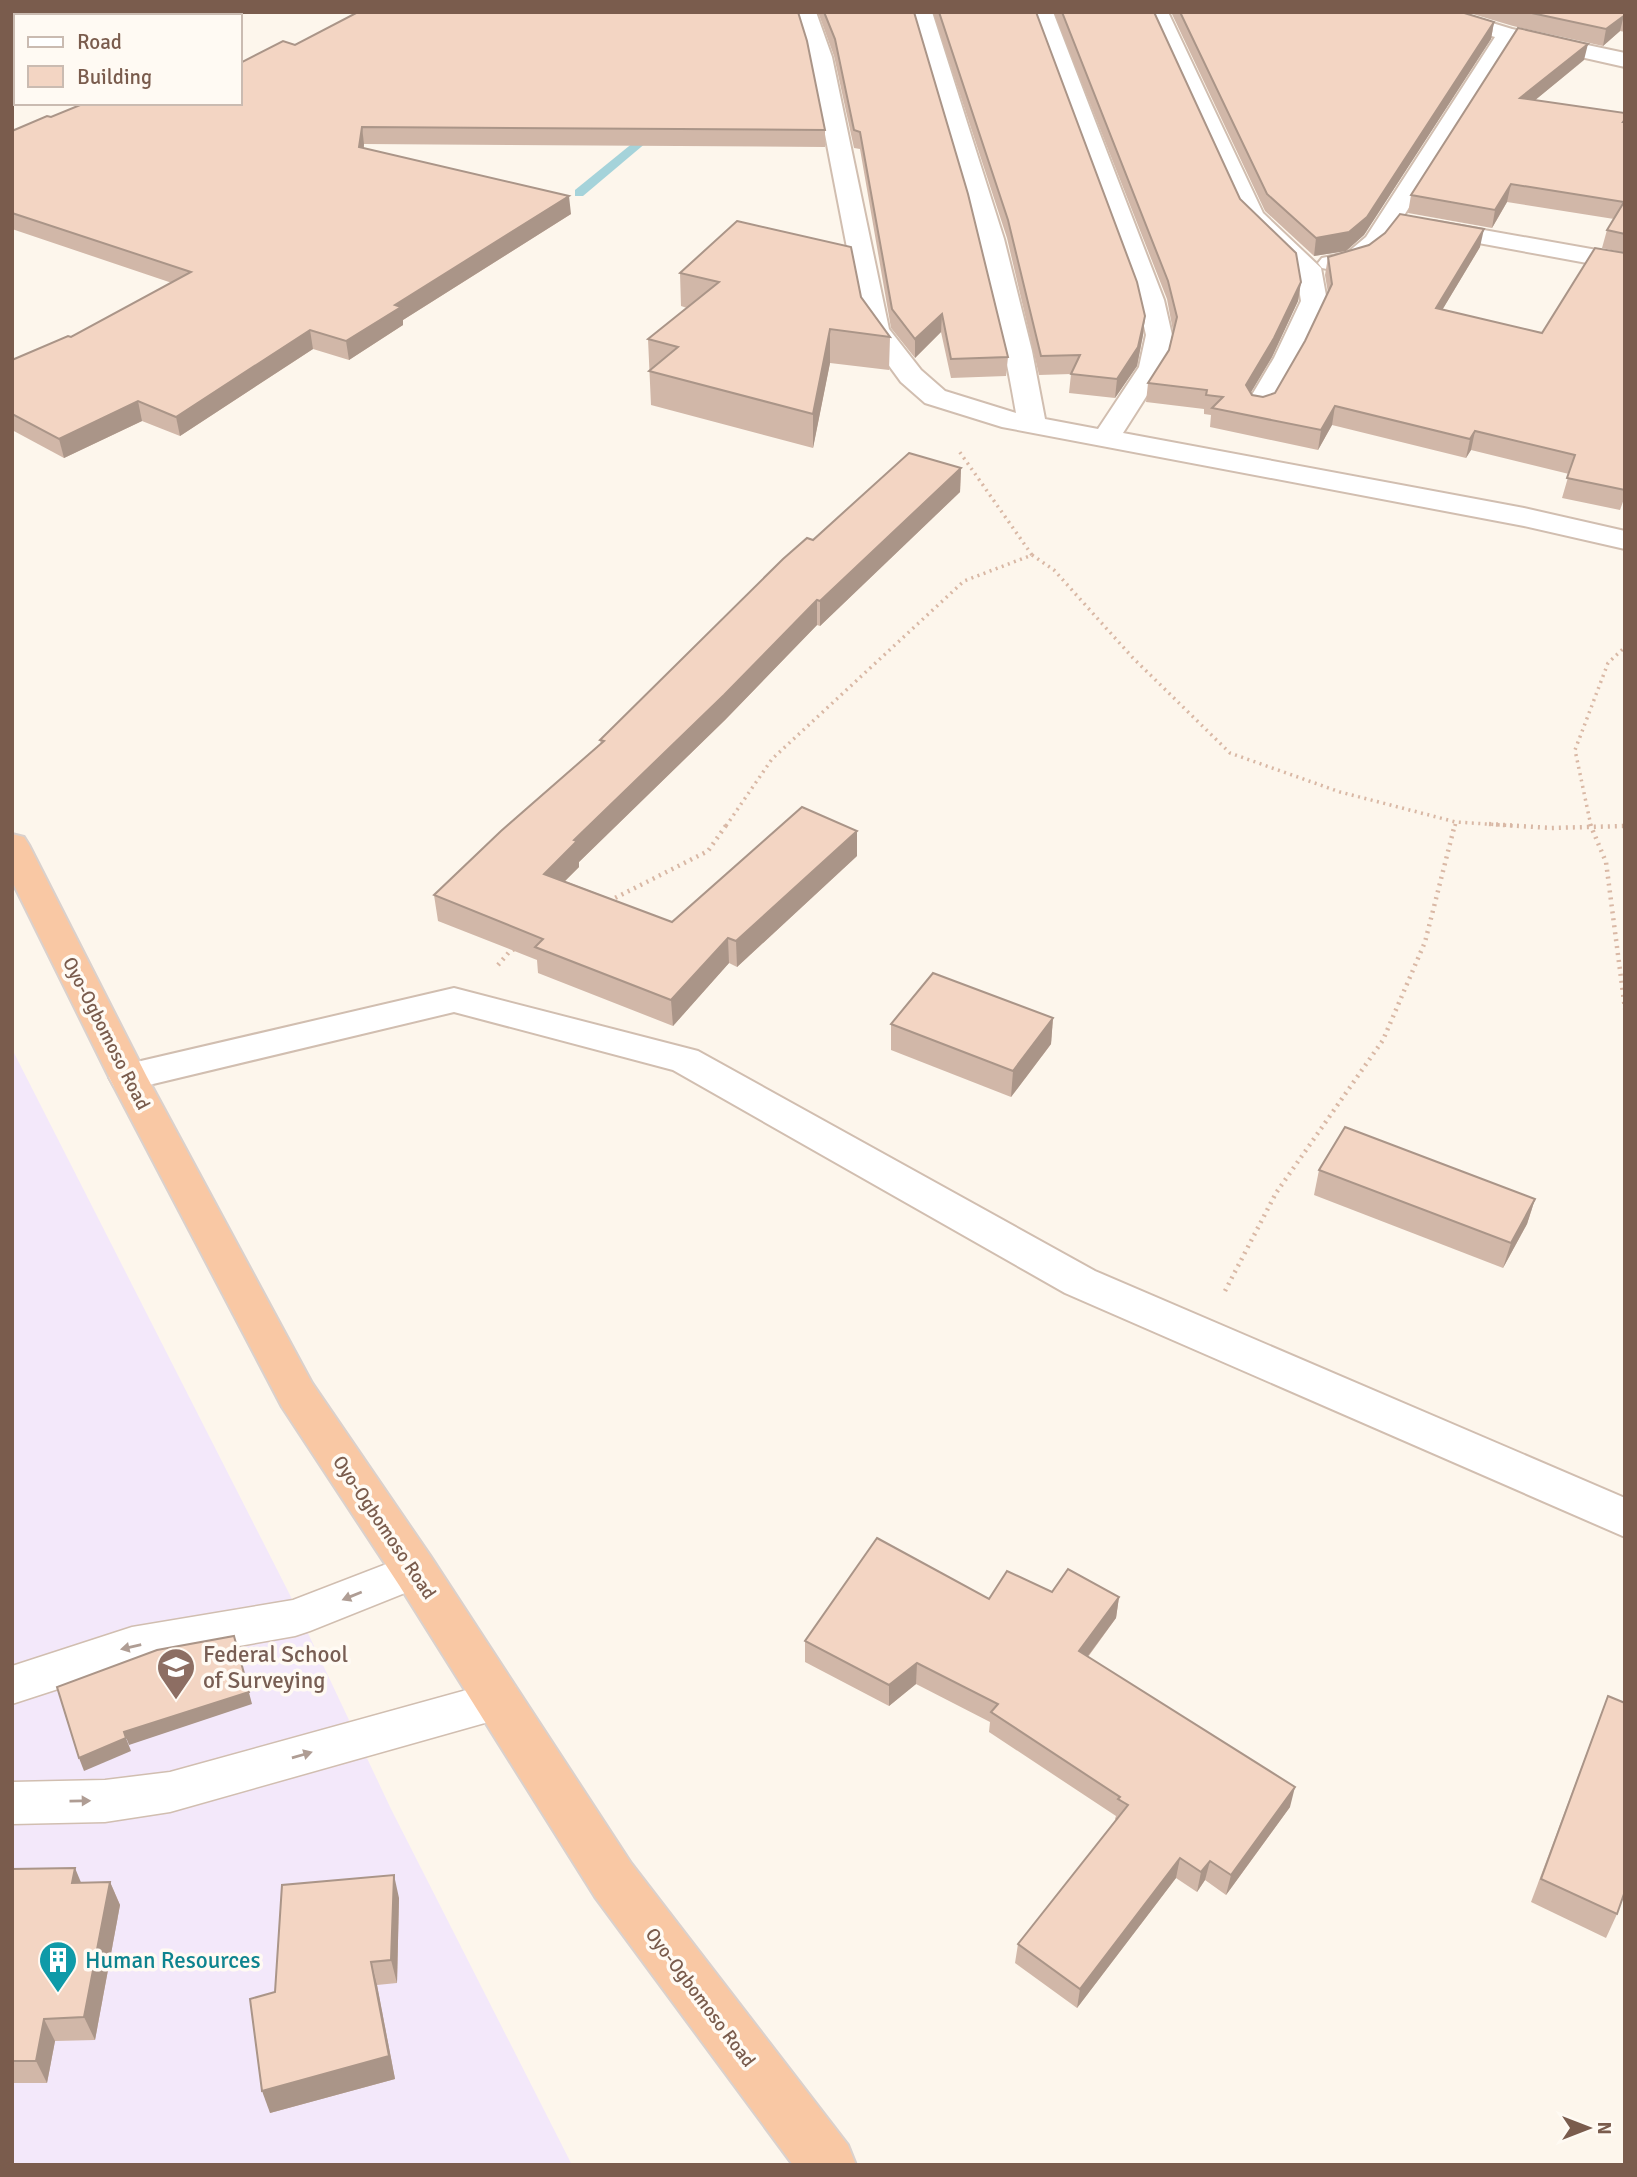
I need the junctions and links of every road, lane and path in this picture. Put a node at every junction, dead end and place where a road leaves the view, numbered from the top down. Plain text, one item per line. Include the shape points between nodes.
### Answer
1 (804, 12) edge
2 (921, 12) edge
3 (1042, 12) edge
4 (1157, 12) edge
5 (1432, 12) edge
6 (1508, 34) junction
7 (1625, 60) edge
8 (1389, 220) junction
9 (1625, 263) edge
10 (1308, 268) junction
11 (1260, 405) edge
12 (978, 411) junction
13 (1032, 424) junction
14 (1105, 439) junction
15 (1625, 540) edge
16 (1032, 555) junction
17 (1625, 647) edge
18 (1456, 822) junction
19 (1625, 826) edge
20 (1591, 827) junction
21 (12, 845) edge
22 (609, 901) edge
23 (523, 945) edge
24 (454, 1000) junction
25 (1625, 1009) edge
26 (128, 1077) junction
27 (1202, 1335) junction
28 (1625, 1518) edge
29 (415, 1571) junction
30 (12, 1685) edge
31 (499, 1700) junction
32 (12, 1803) edge
33 (828, 2165) edge

1 - 12 street via 821,57 876,330 911,376 934,397
2 - 13 street via 992,239
3 - 14 street via 1151,300 1158,335 1152,367
4 - 10 street via 1252,216
5 - 6 street
6 - 7 street
6 - 8 street
8 - 9 street
8 - 10 street via 1355,259
10 - 11 street via 1314,301
12 - 13 street
12 - 16 path via 948,435
13 - 14 street
14 - 15 street
16 - 18 path via 1054,570 1133,659 1230,752 1340,792
16 - 22 path via 964,581 772,759 708,851
17 - 20 path via 1608,663 1575,750
18 - 20 path
18 - 27 path via 1425,942 1383,1040 1276,1192
19 - 20 path
20 - 25 path via 1606,862
21 - 26 highway, Oyo-Ogbomoso Road
23 - 24 path via 510,951 482,985
24 - 26 street
24 - 27 street via 685,1060 1080,1282
26 - 29 highway, Oyo-Ogbomoso Road via 297,1395
27 - 28 street
29 -> 30 lane via 295,1618 132,1646
29 - 31 highway, Oyo-Ogbomoso Road
32 -> 31 lane via 105,1801 170,1792
31 - 33 highway, Oyo-Ogbomoso Road via 613,1881

